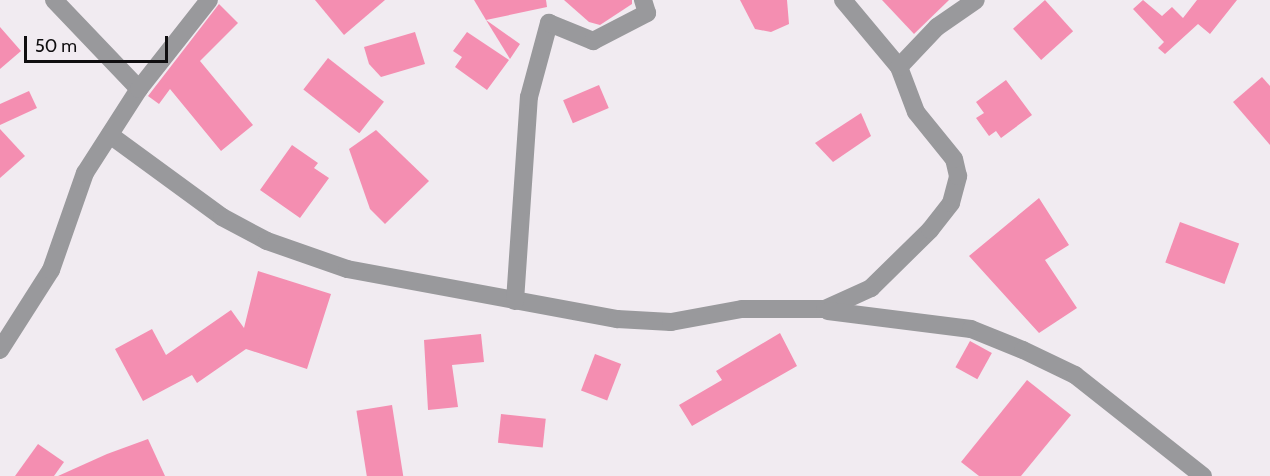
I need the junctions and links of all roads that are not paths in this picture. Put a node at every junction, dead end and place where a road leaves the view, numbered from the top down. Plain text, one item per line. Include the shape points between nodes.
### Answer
1 (54, 0) edge
2 (209, 0) edge
3 (643, 0) edge
4 (843, 0) edge
5 (976, 0) edge
6 (899, 67) junction
7 (140, 89) junction
8 (110, 135) junction
9 (515, 301) junction
10 (811, 310) junction
11 (0, 350) edge
12 (1203, 476) edge

1 - 7 street
2 - 7 street
3 - 9 street via 647,14 593,41 549,23 529,97
4 - 6 street
5 - 6 street via 937,27
6 - 10 street via 916,112 954,159 958,176 951,202 930,230 871,288 842,305
7 - 8 street
8 - 9 street via 222,217 267,241 347,269
8 - 11 street via 85,173 51,270
9 - 10 street via 617,319 671,322 742,309
10 - 12 street via 971,329 1023,350 1075,375

